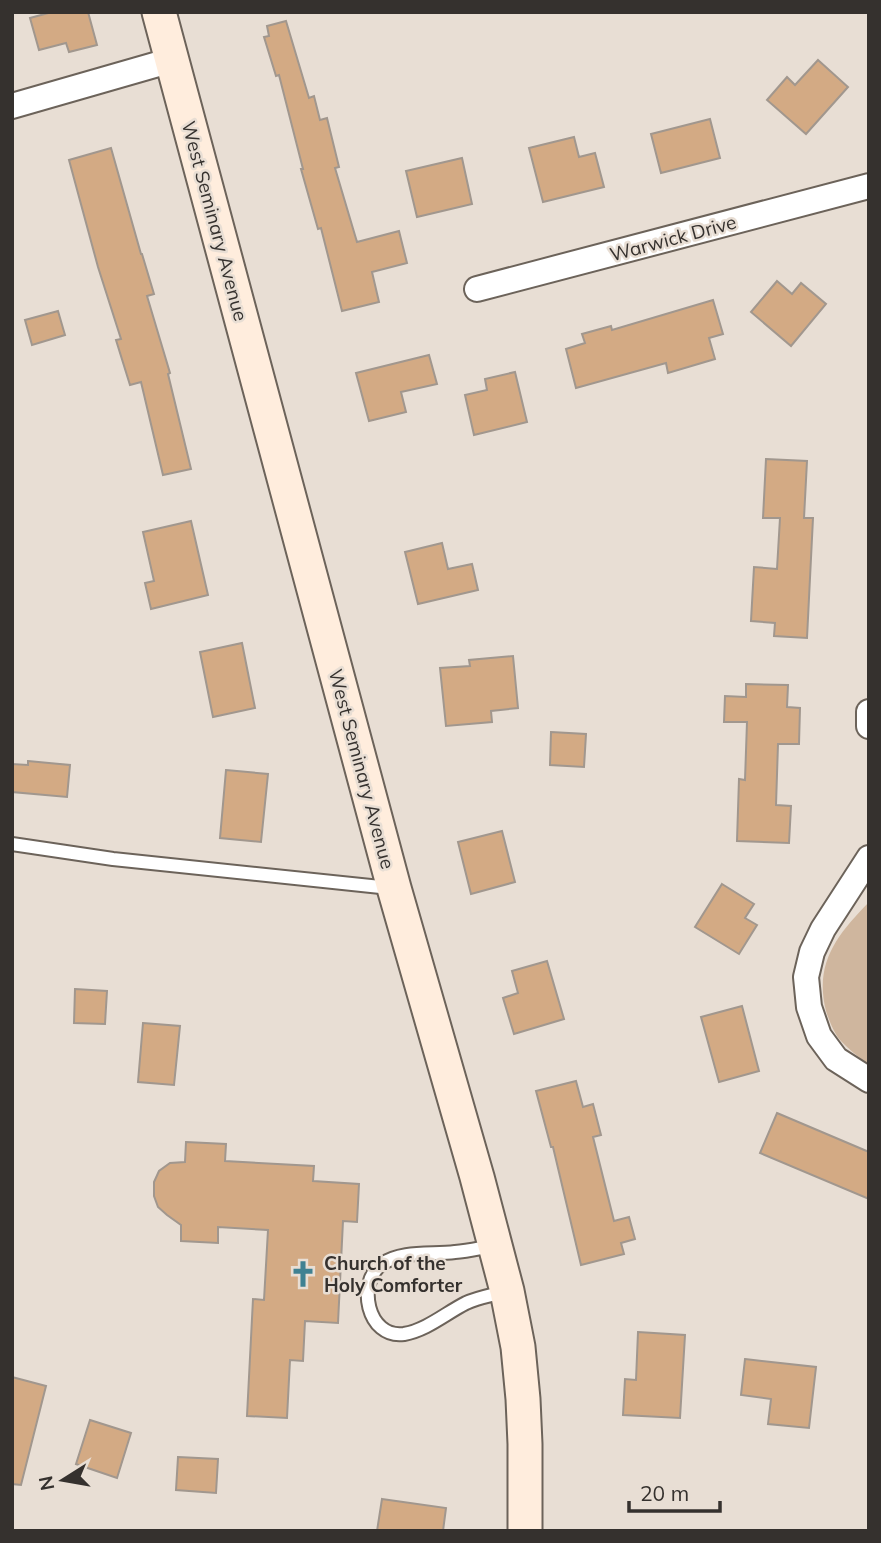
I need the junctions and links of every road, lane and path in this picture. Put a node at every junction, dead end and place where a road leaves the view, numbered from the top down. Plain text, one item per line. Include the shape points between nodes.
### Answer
1 (159, 12) edge
2 (172, 60) junction
3 (12, 106) edge
4 (869, 186) edge
5 (477, 289) dead end
6 (869, 712) edge
7 (869, 726) edge
8 (12, 844) edge
9 (869, 858) edge
10 (394, 888) junction
11 (869, 1080) edge
12 (496, 1245) junction
13 (507, 1291) junction
14 (525, 1531) edge

1 - 2 main road, West Seminary Avenue
2 - 3 street
2 - 10 main road, West Seminary Avenue
4 - 5 street, Warwick Drive
6 - 7 street
8 - 10 lane
9 - 11 street via 823,929 807,978 809,1007 820,1036 836,1059
10 - 12 main road, West Seminary Avenue
12 - 13 main road, West Seminary Avenue
12 - 13 lane via 398,1256 380,1265 370,1282 368,1305 375,1322 390,1333 404,1334 468,1302
13 - 14 main road, West Seminary Avenue via 523,1399

